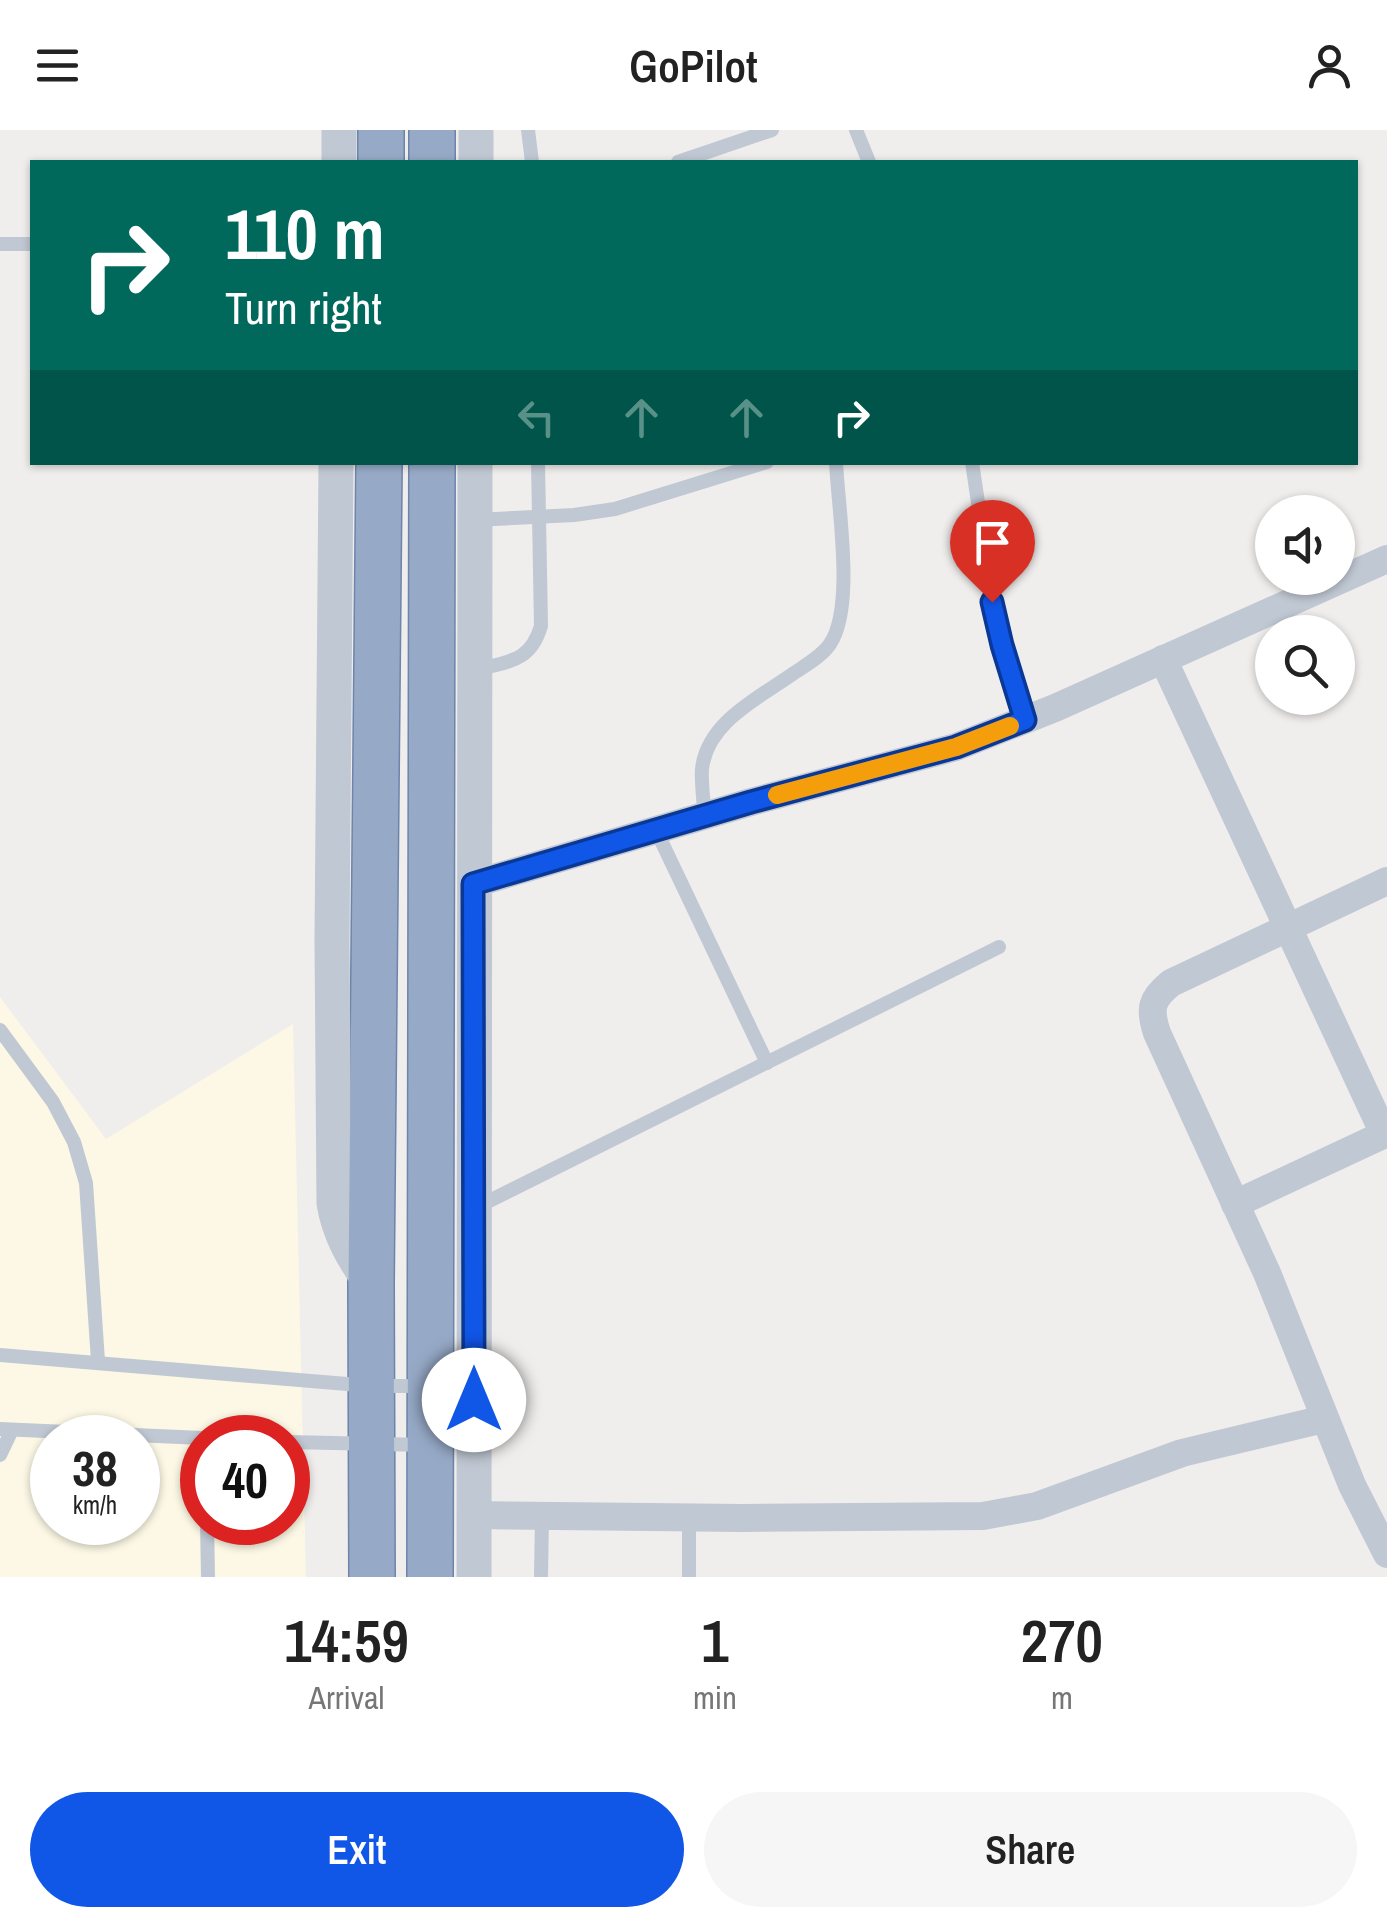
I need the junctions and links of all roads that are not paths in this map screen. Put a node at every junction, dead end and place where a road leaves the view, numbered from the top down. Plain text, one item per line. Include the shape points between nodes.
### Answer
1 (339, 130) edge
2 (381, 130) edge
3 (432, 130) edge
4 (476, 130) edge
5 (528, 130) edge
6 (772, 130) edge
7 (856, 130) edge
8 (339, 160) edge
9 (381, 160) edge
10 (432, 160) edge
11 (476, 160) edge
12 (532, 160) edge
13 (684, 160) edge
14 (868, 160) edge
15 (0, 244) edge
16 (30, 244) edge
17 (336, 465) edge
18 (379, 465) edge
19 (432, 465) edge
20 (474, 465) edge
21 (538, 465) edge
22 (757, 465) edge
23 (836, 465) edge
24 (972, 465) edge
25 (539, 517) junction
26 (474, 520) junction
27 (1387, 559) edge
28 (1163, 659) junction
29 (474, 670) junction
30 (1025, 720) junction
31 (704, 815) junction
32 (656, 830) junction
33 (1387, 881) edge
34 (473, 884) junction
35 (1288, 927) junction
36 (999, 948) dead end
37 (0, 1030) edge
38 (767, 1063) junction
39 (1386, 1133) edge
40 (1235, 1204) junction
41 (474, 1209) junction
42 (371, 1283) junction
43 (0, 1355) edge
44 (98, 1361) junction
45 (371, 1386) junction
46 (431, 1386) junction
47 (1328, 1429) junction
48 (6, 1431) edge
49 (180, 1437) edge
50 (310, 1443) edge
51 (370, 1445) junction
52 (430, 1446) junction
53 (0, 1455) edge
54 (474, 1515) junction
55 (542, 1516) junction
56 (689, 1518) junction
57 (208, 1545) edge
58 (1387, 1554) edge
59 (208, 1577) edge
60 (372, 1577) edge
61 (430, 1577) edge
62 (474, 1577) edge
63 (541, 1577) edge
64 (689, 1577) edge

1 - 8 street
2 - 9 highway
3 - 10 highway
4 - 11 street
5 - 12 lane
6 - 13 lane
7 - 14 lane
15 - 16 lane
17 - 42 street via 334,1203 347,1247
18 - 42 highway
19 - 46 highway
20 - 26 street
21 - 25 lane
22 - 25 lane via 615,509
23 - 31 lane via 844,596 839,621 830,644 811,662 720,727 702,771
24 - 30 lane via 992,602
25 - 26 lane
25 - 29 lane via 541,626 535,646 520,658
26 - 29 street
27 - 28 street
28 - 30 street
28 - 35 street
29 - 34 street
30 - 31 street via 956,747
31 - 32 street
32 - 34 street
32 - 38 lane
33 - 35 street
34 - 41 street
35 - 39 street
35 - 40 street via 1170,983 1150,1012
36 - 38 lane
37 - 44 lane via 74,1142 86,1183
38 - 41 lane
39 - 40 street
40 - 47 street
41 - 54 street
42 - 45 highway
43 - 44 lane
44 - 45 lane
45 - 46 lane
45 - 51 highway
46 - 52 highway
47 - 56 street via 1182,1453 1036,1506 984,1516
47 - 58 street
48 - 49 lane
48 - 53 lane
50 - 51 lane
51 - 52 lane
51 - 60 highway
52 - 61 highway
54 - 55 street
54 - 62 street
55 - 56 street
55 - 63 lane
56 - 64 lane
57 - 59 lane

